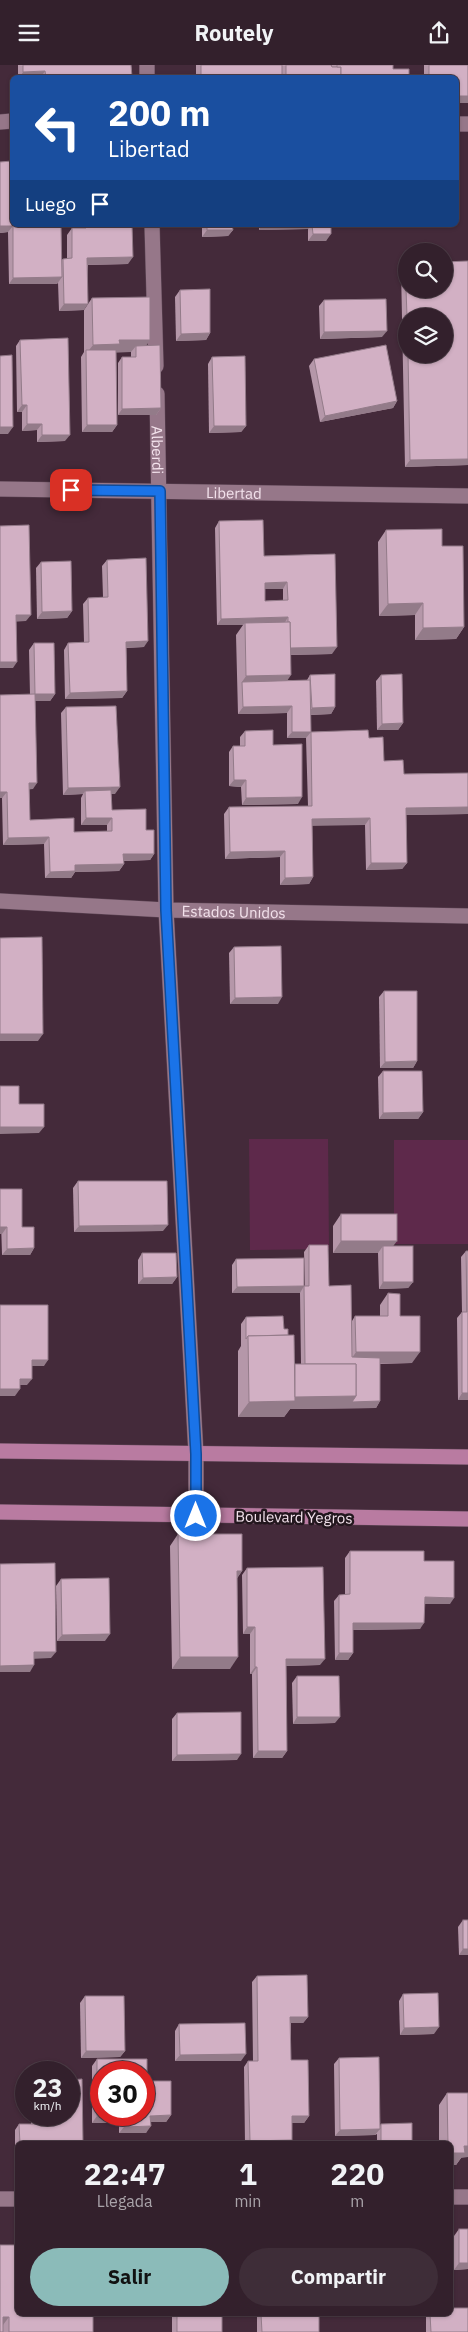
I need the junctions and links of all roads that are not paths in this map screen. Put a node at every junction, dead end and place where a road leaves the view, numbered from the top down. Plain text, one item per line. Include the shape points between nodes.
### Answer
1 (152, 227) edge
2 (0, 489) edge
3 (160, 491) junction
4 (468, 496) edge
5 (0, 901) edge
6 (166, 910) junction
7 (468, 916) edge
8 (0, 1451) edge
9 (196, 1454) junction
10 (468, 1457) edge
11 (0, 1512) edge
12 (196, 1516) junction
13 (468, 1519) edge
14 (453, 2197) edge
15 (468, 2197) edge
16 (0, 2199) edge
17 (15, 2199) edge

1 - 3 street, Alberdi
2 - 3 street, Libertad
3 - 4 street, Libertad
3 - 6 street, Alberdi
5 - 6 street, Estados Unidos
6 - 7 street, Estados Unidos
6 - 9 street, Alberdi
8 - 9 main road
9 - 10 main road
9 - 12 street, Alberdi
11 - 12 main road, Boulevard Yegros
12 - 13 main road, Boulevard Yegros
14 - 15 street
16 - 17 street

